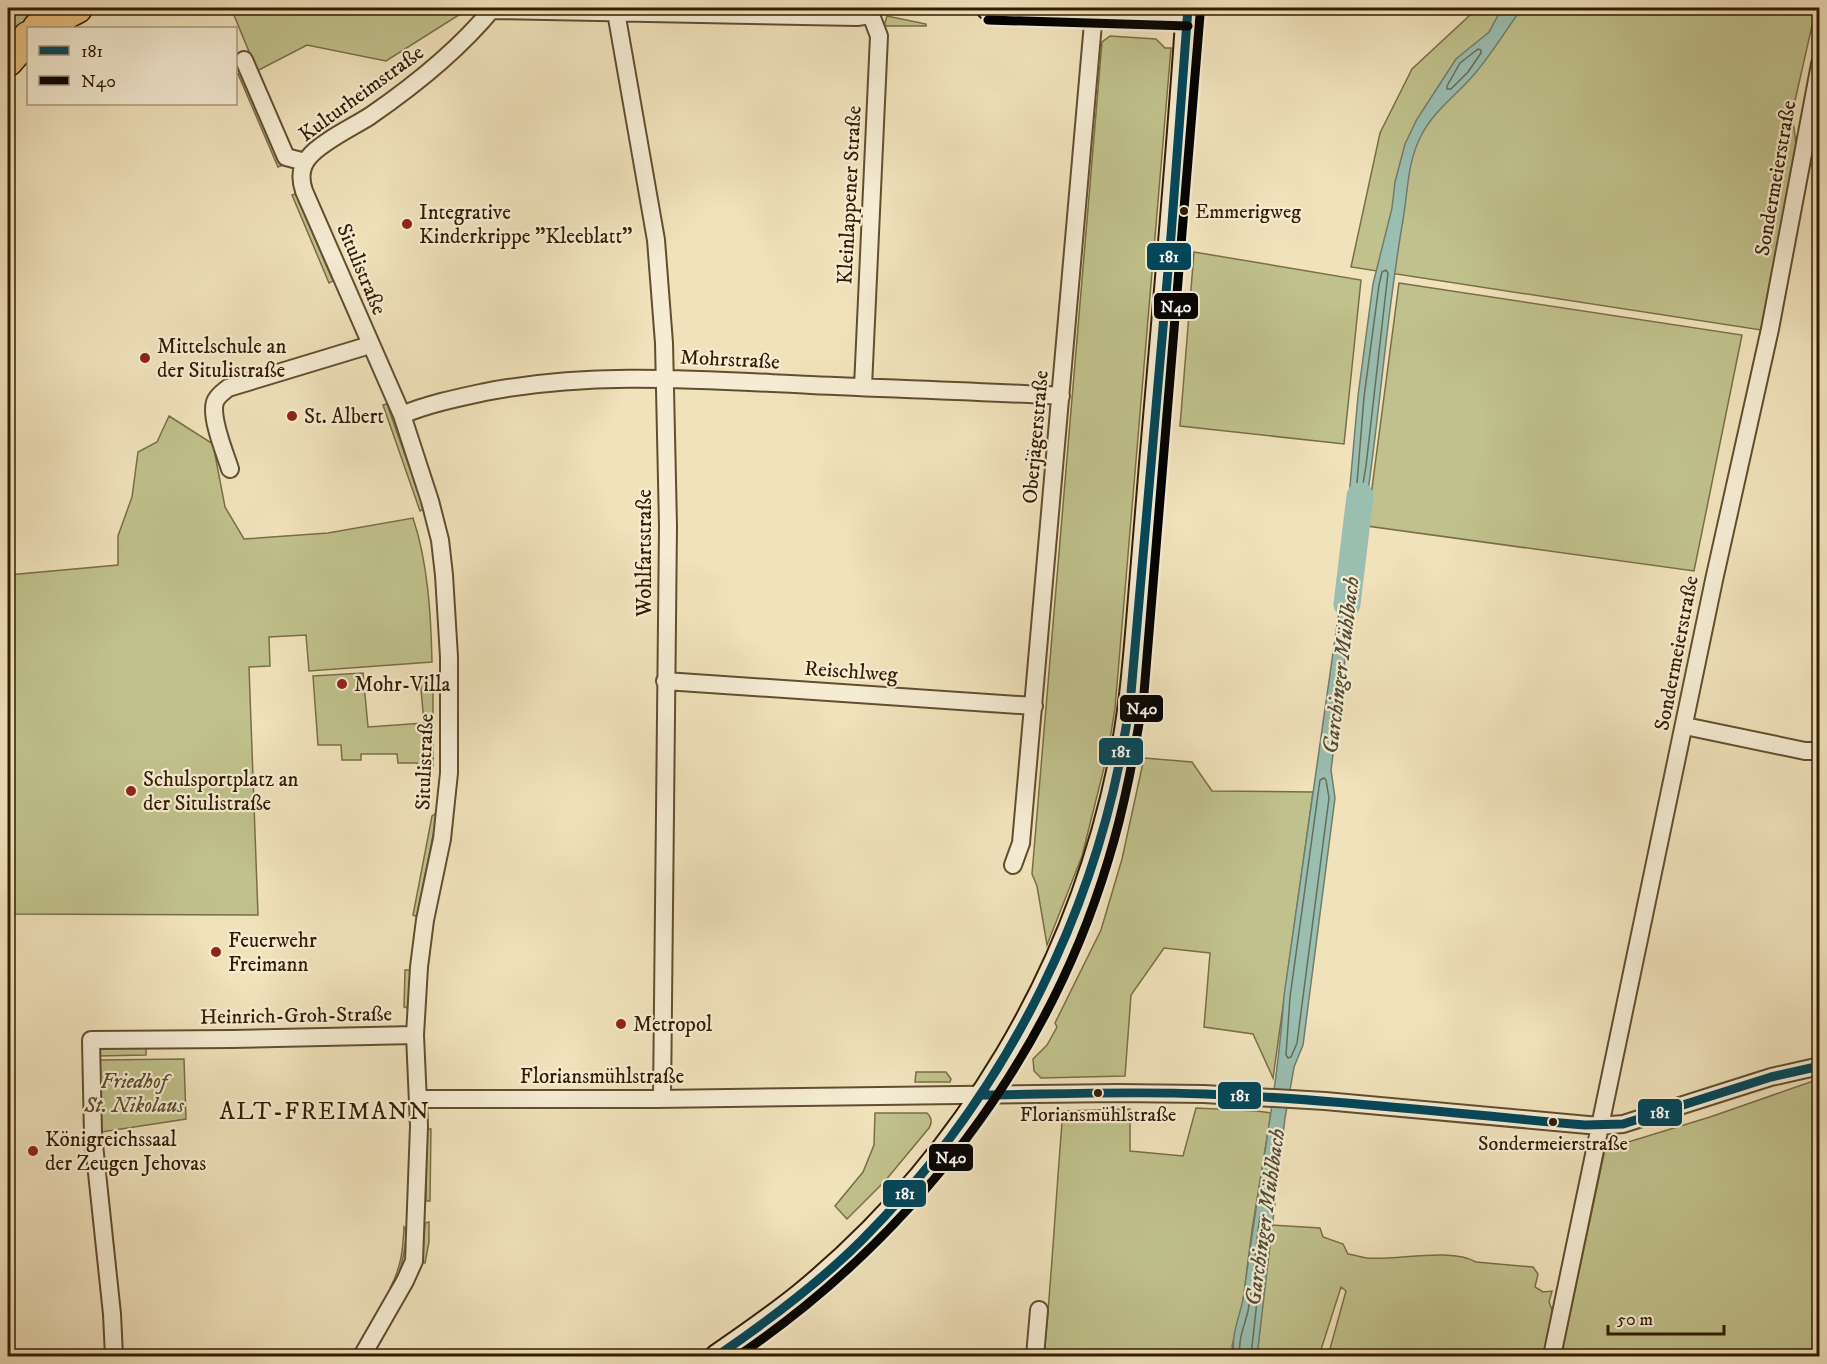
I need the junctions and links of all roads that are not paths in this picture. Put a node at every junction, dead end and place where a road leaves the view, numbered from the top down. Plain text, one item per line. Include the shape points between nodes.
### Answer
1 (77, 8) edge
2 (988, 8) edge
3 (492, 9) edge
4 (872, 11) edge
5 (1188, 11) edge
6 (616, 12) junction
7 (1094, 12) junction
8 (40, 27) edge
9 (27, 38) edge
10 (244, 60) dead end
11 (8, 61) edge
12 (1820, 64) edge
13 (1815, 107) edge
14 (305, 162) junction
15 (370, 345) junction
16 (665, 378) junction
17 (863, 387) junction
18 (1061, 396) junction
19 (402, 415) junction
20 (230, 469) dead end
21 (665, 681) junction
22 (1034, 706) junction
23 (1685, 726) junction
24 (1820, 751) edge
25 (1013, 865) dead end
26 (415, 1035) junction
27 (1820, 1066) edge
28 (982, 1095) junction
29 (418, 1099) junction
30 (662, 1099) junction
31 (1599, 1126) junction
32 (1039, 1310) dead end
33 (114, 1356) edge
34 (362, 1356) edge
35 (717, 1356) edge
36 (1035, 1356) edge
37 (1552, 1356) edge

1 - 8 highway
2 - 7 main road
3 - 6 street
3 - 14 street, Kulturheimstraße via 441,63
4 - 6 street via 858,17
4 - 17 street, Kleinlappener Straße via 879,36
5 - 7 main road
5 - 28 main road via 1132,692 1121,761 1089,883 1060,956 1036,1005
6 - 16 street, Wohlfartstraße via 656,240
7 - 18 street, Oberjägerstraße
9 - 11 highway
10 - 14 street via 286,157
12 - 13 street, Sondermeierstraße
13 - 23 street, Sondermeierstraße
14 - 15 street, Situlistraße via 301,174 304,191
15 - 19 street, Situlistraße
15 - 20 street via 228,388 215,401 213,413
16 - 17 street, Mohrstraße
16 - 19 street, Mohrstraße via 526,385 456,398
16 - 21 street, Wohlfartstraße
17 - 18 street, Mohrstraße
18 - 22 street, Oberjägerstraße
19 - 26 street, Situlistraße via 440,540 448,657 446,809 425,920
21 - 22 street, Reischlweg
21 - 30 street, Wohlfartstraße
22 - 25 street, Oberjägerstraße via 1021,843
23 - 24 street
23 - 31 street, Sondermeierstraße
26 - 29 street, Situlistraße
26 - 33 street, Heinrich-Groh-Straße via 91,1040 93,1144
27 - 31 street, Floriansmühlstraße via 1771,1077 1623,1124
28 - 30 street, Floriansmühlstraße
28 - 31 street, Floriansmühlstraße via 1269,1097
28 - 35 main road via 893,1209 803,1294
29 - 30 street, Floriansmühlstraße
29 - 34 street, Situlistraße via 414,1261
31 - 37 street, Sondermeierstraße
32 - 36 street

